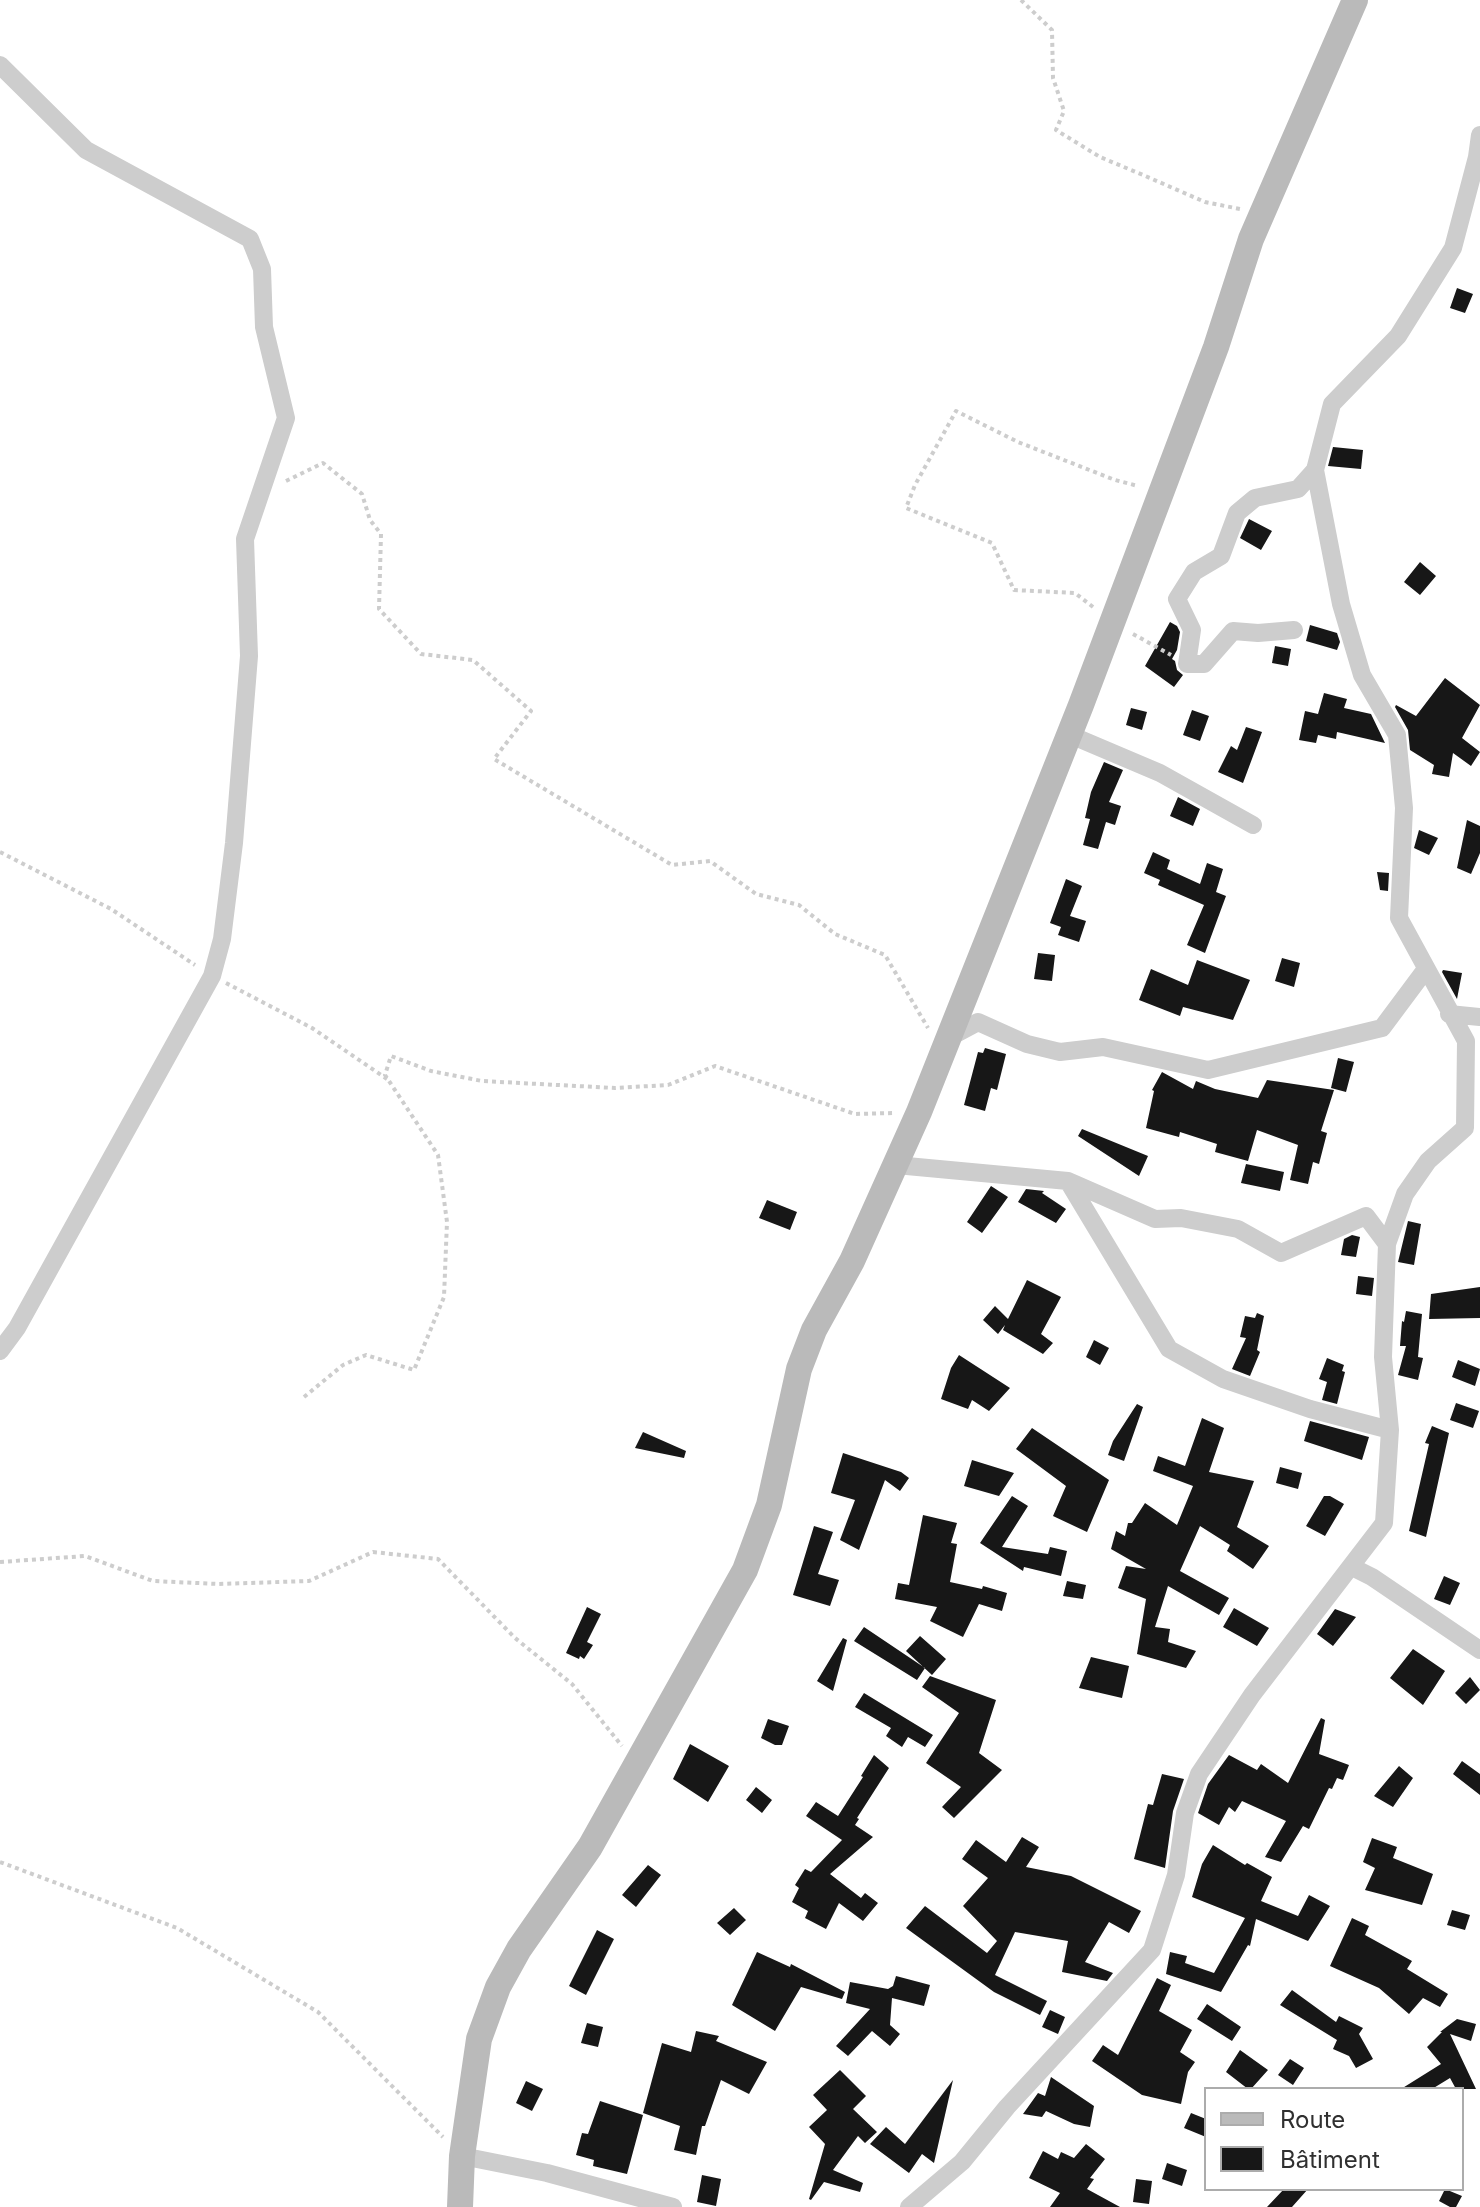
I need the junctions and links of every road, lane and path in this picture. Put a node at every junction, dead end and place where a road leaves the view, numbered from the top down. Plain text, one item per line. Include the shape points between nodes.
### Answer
1 (1021, 0) edge
2 (1355, 0) edge
3 (0, 65) edge
4 (1480, 135) edge
5 (1262, 213) junction
6 (1315, 470) junction
7 (1161, 492) junction
8 (262, 493) junction
9 (1112, 623) junction
10 (1294, 630) dead end
11 (1187, 664) junction
12 (1068, 734) junction
13 (1253, 825) dead end
14 (1426, 969) junction
15 (1449, 1014) junction
16 (1480, 1017) edge
17 (948, 1038) junction
18 (919, 1112) junction
19 (896, 1165) junction
20 (1068, 1181) junction
21 (1387, 1244) junction
22 (0, 1351) edge
23 (304, 1397) dead end
24 (1390, 1430) junction
25 (0, 1562) edge
26 (1352, 1567) junction
27 (1480, 1650) edge
28 (636, 1760) junction
29 (0, 1862) edge
30 (462, 2156) junction
31 (460, 2207) edge
32 (673, 2207) edge
33 (909, 2207) edge

1 - 5 path via 1052,30 1053,78 1064,111 1056,130 1100,157 1205,202
2 - 5 main road
3 - 8 street via 86,150 250,239 262,269 264,327 286,418
4 - 6 street via 1453,248 1398,336 1332,404
5 - 7 main road
6 - 11 street via 1298,489 1255,498 1237,513 1221,556 1194,572 1177,599 1192,630
6 - 14 street via 1341,604 1362,675 1397,735 1404,808 1399,918
7 - 9 main road
7 - 9 path via 1018,442 956,411 906,508 992,543 1014,590 1075,593
8 - 17 path via 323,463 362,494 381,534 379,609 421,654 473,660 531,711 494,759 672,865 710,861 756,894 799,905 835,934 885,955 927,1028
8 - 22 street via 245,539 249,656 232,857 212,976
9 - 11 path
9 - 12 main road
10 - 11 street via 1233,631 1204,664
12 - 13 street via 1160,773
12 - 17 main road
14 - 15 street
14 - 17 street via 1382,1028 1208,1070 1103,1047 1060,1052 978,1022
15 - 16 street
15 - 21 street via 1466,1041 1465,1128 1428,1161 1405,1194
17 - 18 main road
18 - 19 main road
18 - 23 path via 855,1114 715,1066 668,1085 615,1088 482,1081 391,1056 385,1075 438,1155 447,1222 444,1297 414,1370 366,1355 343,1365
19 - 20 street
19 - 28 main road via 799,1369 769,1505 745,1570
20 - 21 street via 1155,1219 1181,1218 1238,1229 1281,1253 1366,1216
20 - 24 street via 1169,1349 1223,1379
21 - 24 street via 1383,1357
24 - 26 street via 1384,1523
25 - 28 path via 85,1556 153,1581 219,1584 309,1581 373,1552 438,1559 515,1638 572,1684
26 - 27 street
26 - 33 street via 1252,1695 1199,1774 1152,1950 962,2162
28 - 30 main road via 590,1847 498,1987 479,2039
29 - 30 path via 177,1928 318,2012
30 - 31 main road
30 - 32 street

